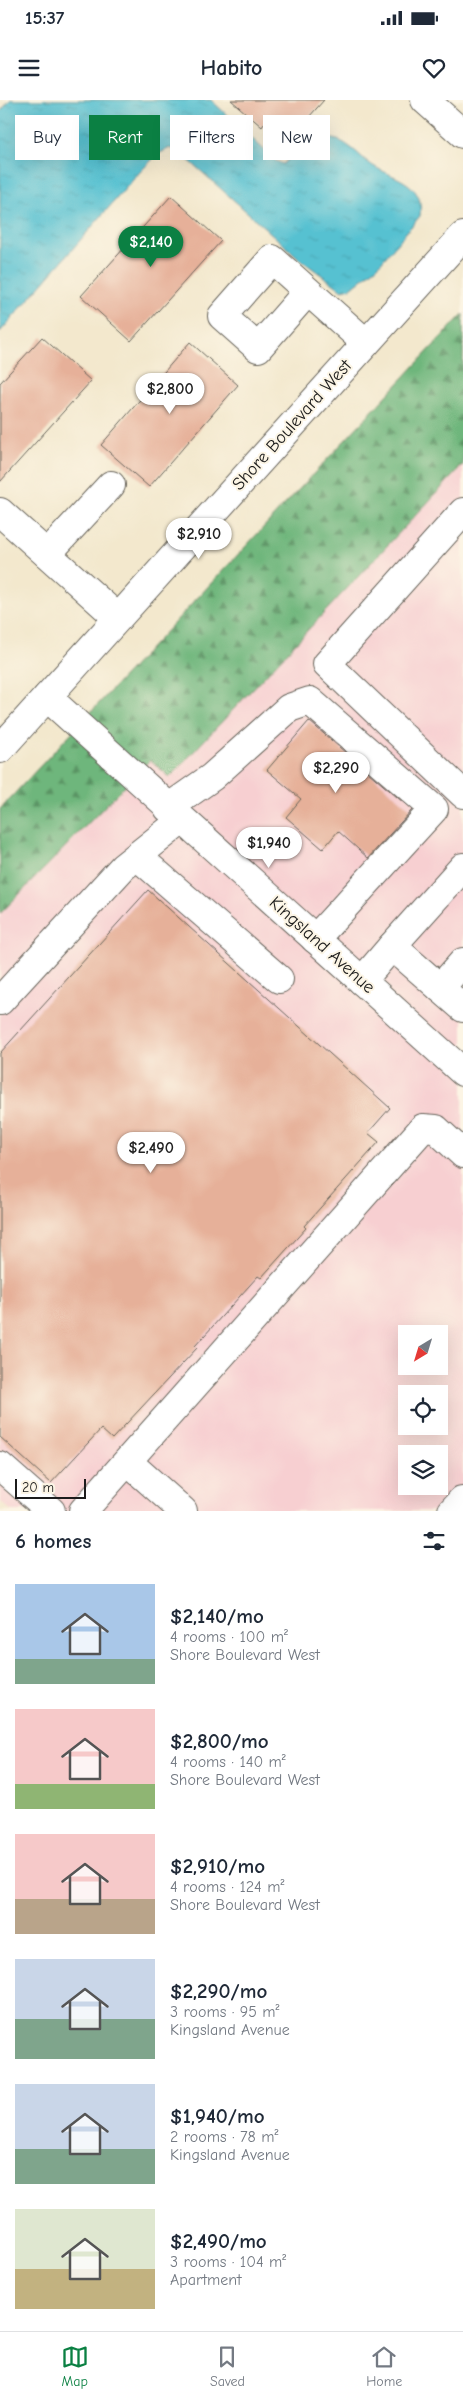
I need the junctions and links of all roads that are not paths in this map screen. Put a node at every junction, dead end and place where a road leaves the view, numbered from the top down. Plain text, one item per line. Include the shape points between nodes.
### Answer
1 (425, 100) edge
2 (463, 134) edge
3 (463, 236) edge
4 (308, 291) dead end
5 (366, 343) junction
6 (111, 485) dead end
7 (0, 512) edge
8 (463, 512) edge
9 (47, 554) junction
10 (118, 618) junction
11 (46, 697) junction
12 (0, 749) edge
13 (463, 794) edge
14 (175, 814) junction
15 (137, 856) junction
16 (463, 867) edge
17 (315, 939) junction
18 (392, 946) junction
19 (463, 962) edge
20 (279, 979) dead end
21 (362, 981) junction
22 (440, 988) junction
23 (0, 1001) edge
24 (463, 1008) edge
25 (463, 1072) edge
26 (463, 1154) edge
27 (128, 1462) junction
28 (0, 1466) edge
29 (51, 1511) edge
30 (83, 1511) edge
31 (183, 1511) edge

1 - 2 street
3 - 5 street, Shore Boulevard West
4 - 5 street
5 - 10 street, Shore Boulevard West
6 - 9 street
7 - 9 street
8 - 13 street via 327,664
9 - 10 street
10 - 11 street, Shore Boulevard West
11 - 12 street, Shore Boulevard West
11 - 14 street, Kingsland Avenue
14 - 15 street
14 - 17 street, Kingsland Avenue
14 - 17 street via 289,708 310,701 434,809
15 - 20 street
15 - 23 street via 122,867
16 - 18 street
17 - 21 street, Kingsland Avenue
18 - 21 street
18 - 22 street
19 - 22 street
21 - 25 street, Kingsland Avenue
22 - 24 street
26 - 27 street via 436,1129 423,1128
27 - 30 street
27 - 31 street
28 - 29 street

